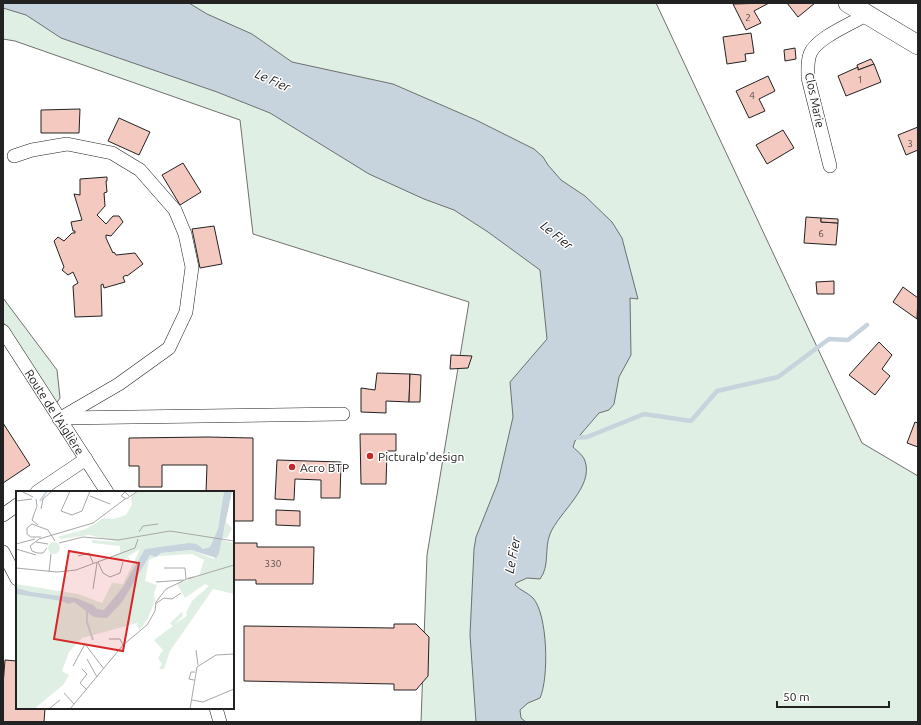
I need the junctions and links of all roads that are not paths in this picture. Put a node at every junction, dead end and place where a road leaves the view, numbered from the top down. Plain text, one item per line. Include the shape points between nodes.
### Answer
1 (848, 3) edge
2 (866, 15) junction
3 (918, 45) edge
4 (14, 156) dead end
5 (830, 166) dead end
6 (3, 331) edge
7 (343, 414) dead end
8 (59, 418) junction
9 (86, 459) junction
10 (38, 491) edge
11 (106, 491) edge
12 (16, 506) edge
13 (3, 515) edge
14 (3, 552) edge
15 (16, 577) edge
16 (216, 709) edge
17 (220, 722) edge

1 - 2 street
2 - 3 street
2 - 5 street, Clos Marie via 818,42 810,52 808,78
4 - 8 street via 67,144 112,153 140,170 175,210 185,234 192,267 186,312 169,348 119,384
6 - 8 street, Route de l'Aiglière
7 - 8 street
8 - 9 street, Route de l'Aiglière
9 - 10 street
9 - 11 street, Route de l'Aiglière
12 - 13 street
14 - 15 street
16 - 17 street

